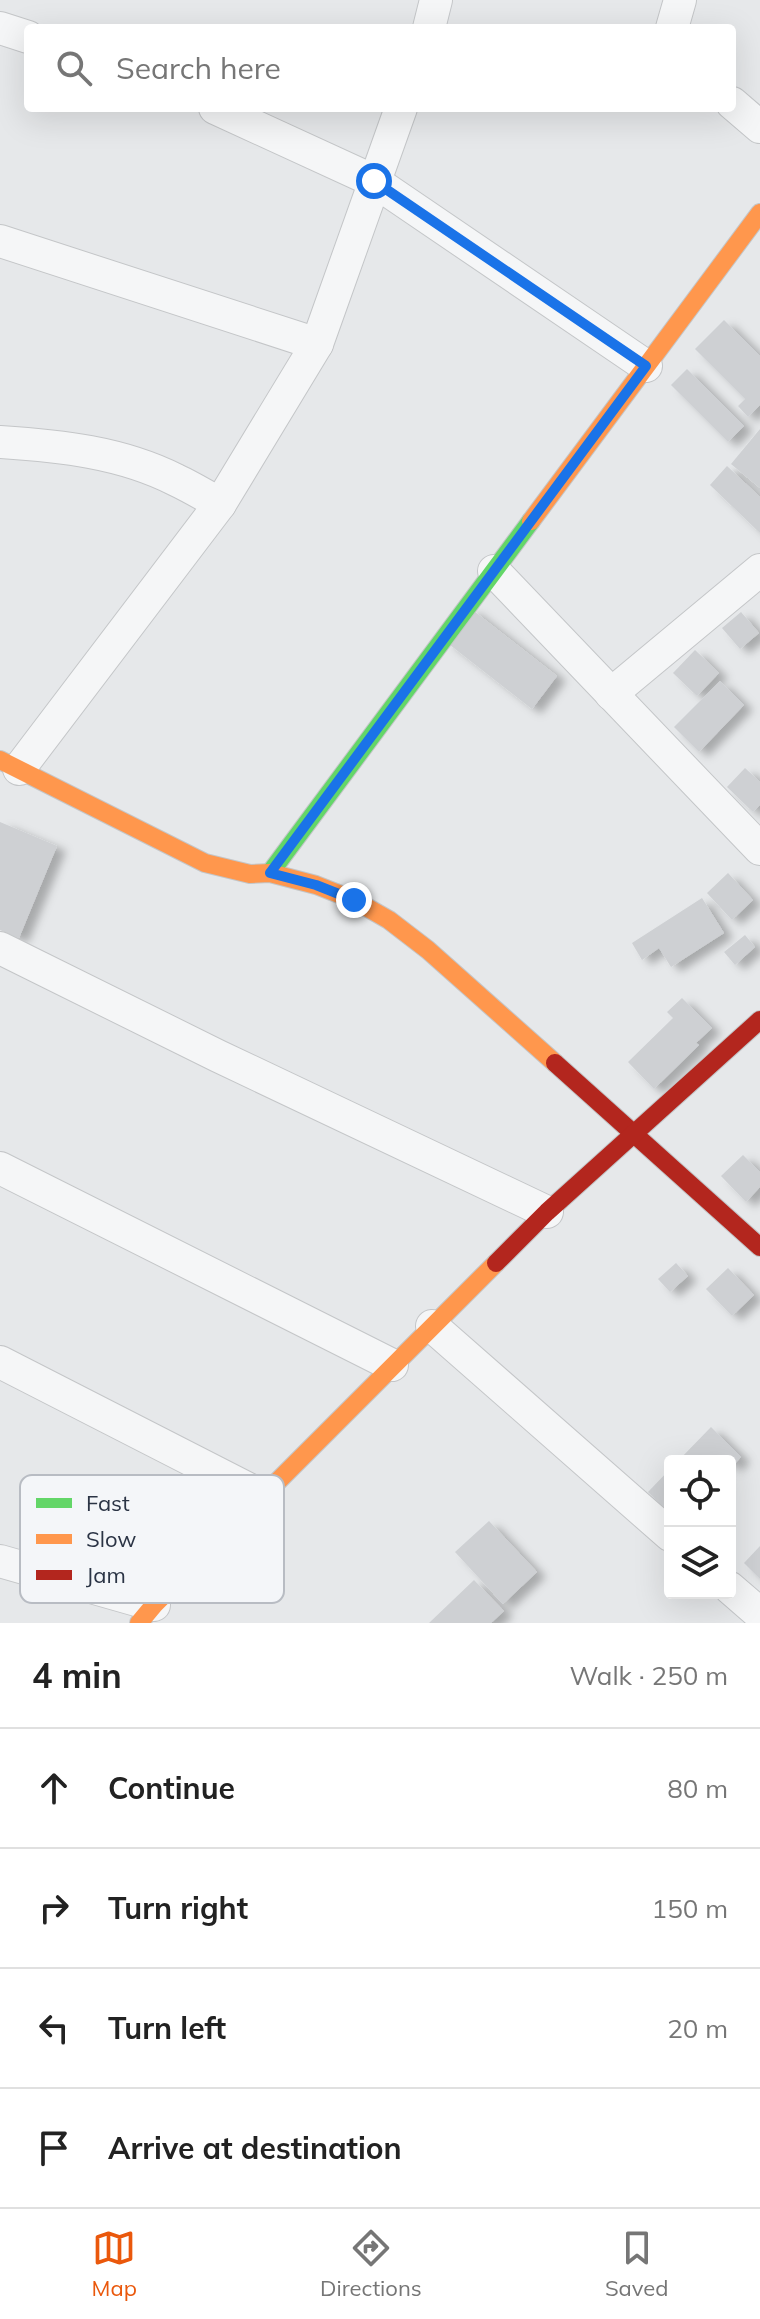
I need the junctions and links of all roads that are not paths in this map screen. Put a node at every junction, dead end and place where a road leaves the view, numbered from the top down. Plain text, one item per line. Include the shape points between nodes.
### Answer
1 (436, 0) edge
2 (680, 0) edge
3 (430, 24) edge
4 (673, 24) edge
5 (0, 28) edge
6 (24, 36) edge
7 (736, 106) edge
8 (224, 112) edge
9 (400, 112) edge
10 (760, 127) edge
11 (374, 181) junction
12 (760, 213) edge
13 (0, 241) edge
14 (317, 344) junction
15 (646, 366) junction
16 (0, 442) edge
17 (220, 504) junction
18 (760, 570) edge
19 (494, 571) junction
20 (611, 694) junction
21 (9, 765) edge
22 (760, 849) edge
23 (270, 873) junction
24 (0, 948) edge
25 (760, 1020) edge
26 (635, 1134) junction
27 (0, 1168) edge
28 (547, 1212) junction
29 (760, 1247) edge
30 (432, 1326) junction
31 (0, 1362) edge
32 (392, 1365) junction
33 (221, 1475) edge
34 (284, 1476) edge
35 (664, 1530) edge
36 (0, 1561) edge
37 (20, 1568) edge
38 (736, 1593) edge
39 (116, 1603) edge
40 (147, 1614) edge
41 (760, 1614) edge

1 - 3 street
2 - 4 street
5 - 6 street
7 - 10 street
8 - 11 street
9 - 11 street
11 - 14 street
11 - 15 street
12 - 15 street
13 - 14 street
14 - 17 street
15 - 19 street
16 - 17 street via 116,458 175,479
17 - 21 street
18 - 20 street
19 - 20 street
19 - 23 street
20 - 22 street
21 - 23 street via 205,863 250,874
23 - 26 street via 354,900 389,920
24 - 28 street
25 - 26 street
26 - 28 street
26 - 29 street
27 - 32 street
28 - 30 street
30 - 32 street
30 - 35 street
31 - 33 street
32 - 34 street
36 - 37 street
38 - 41 street
39 - 40 street

